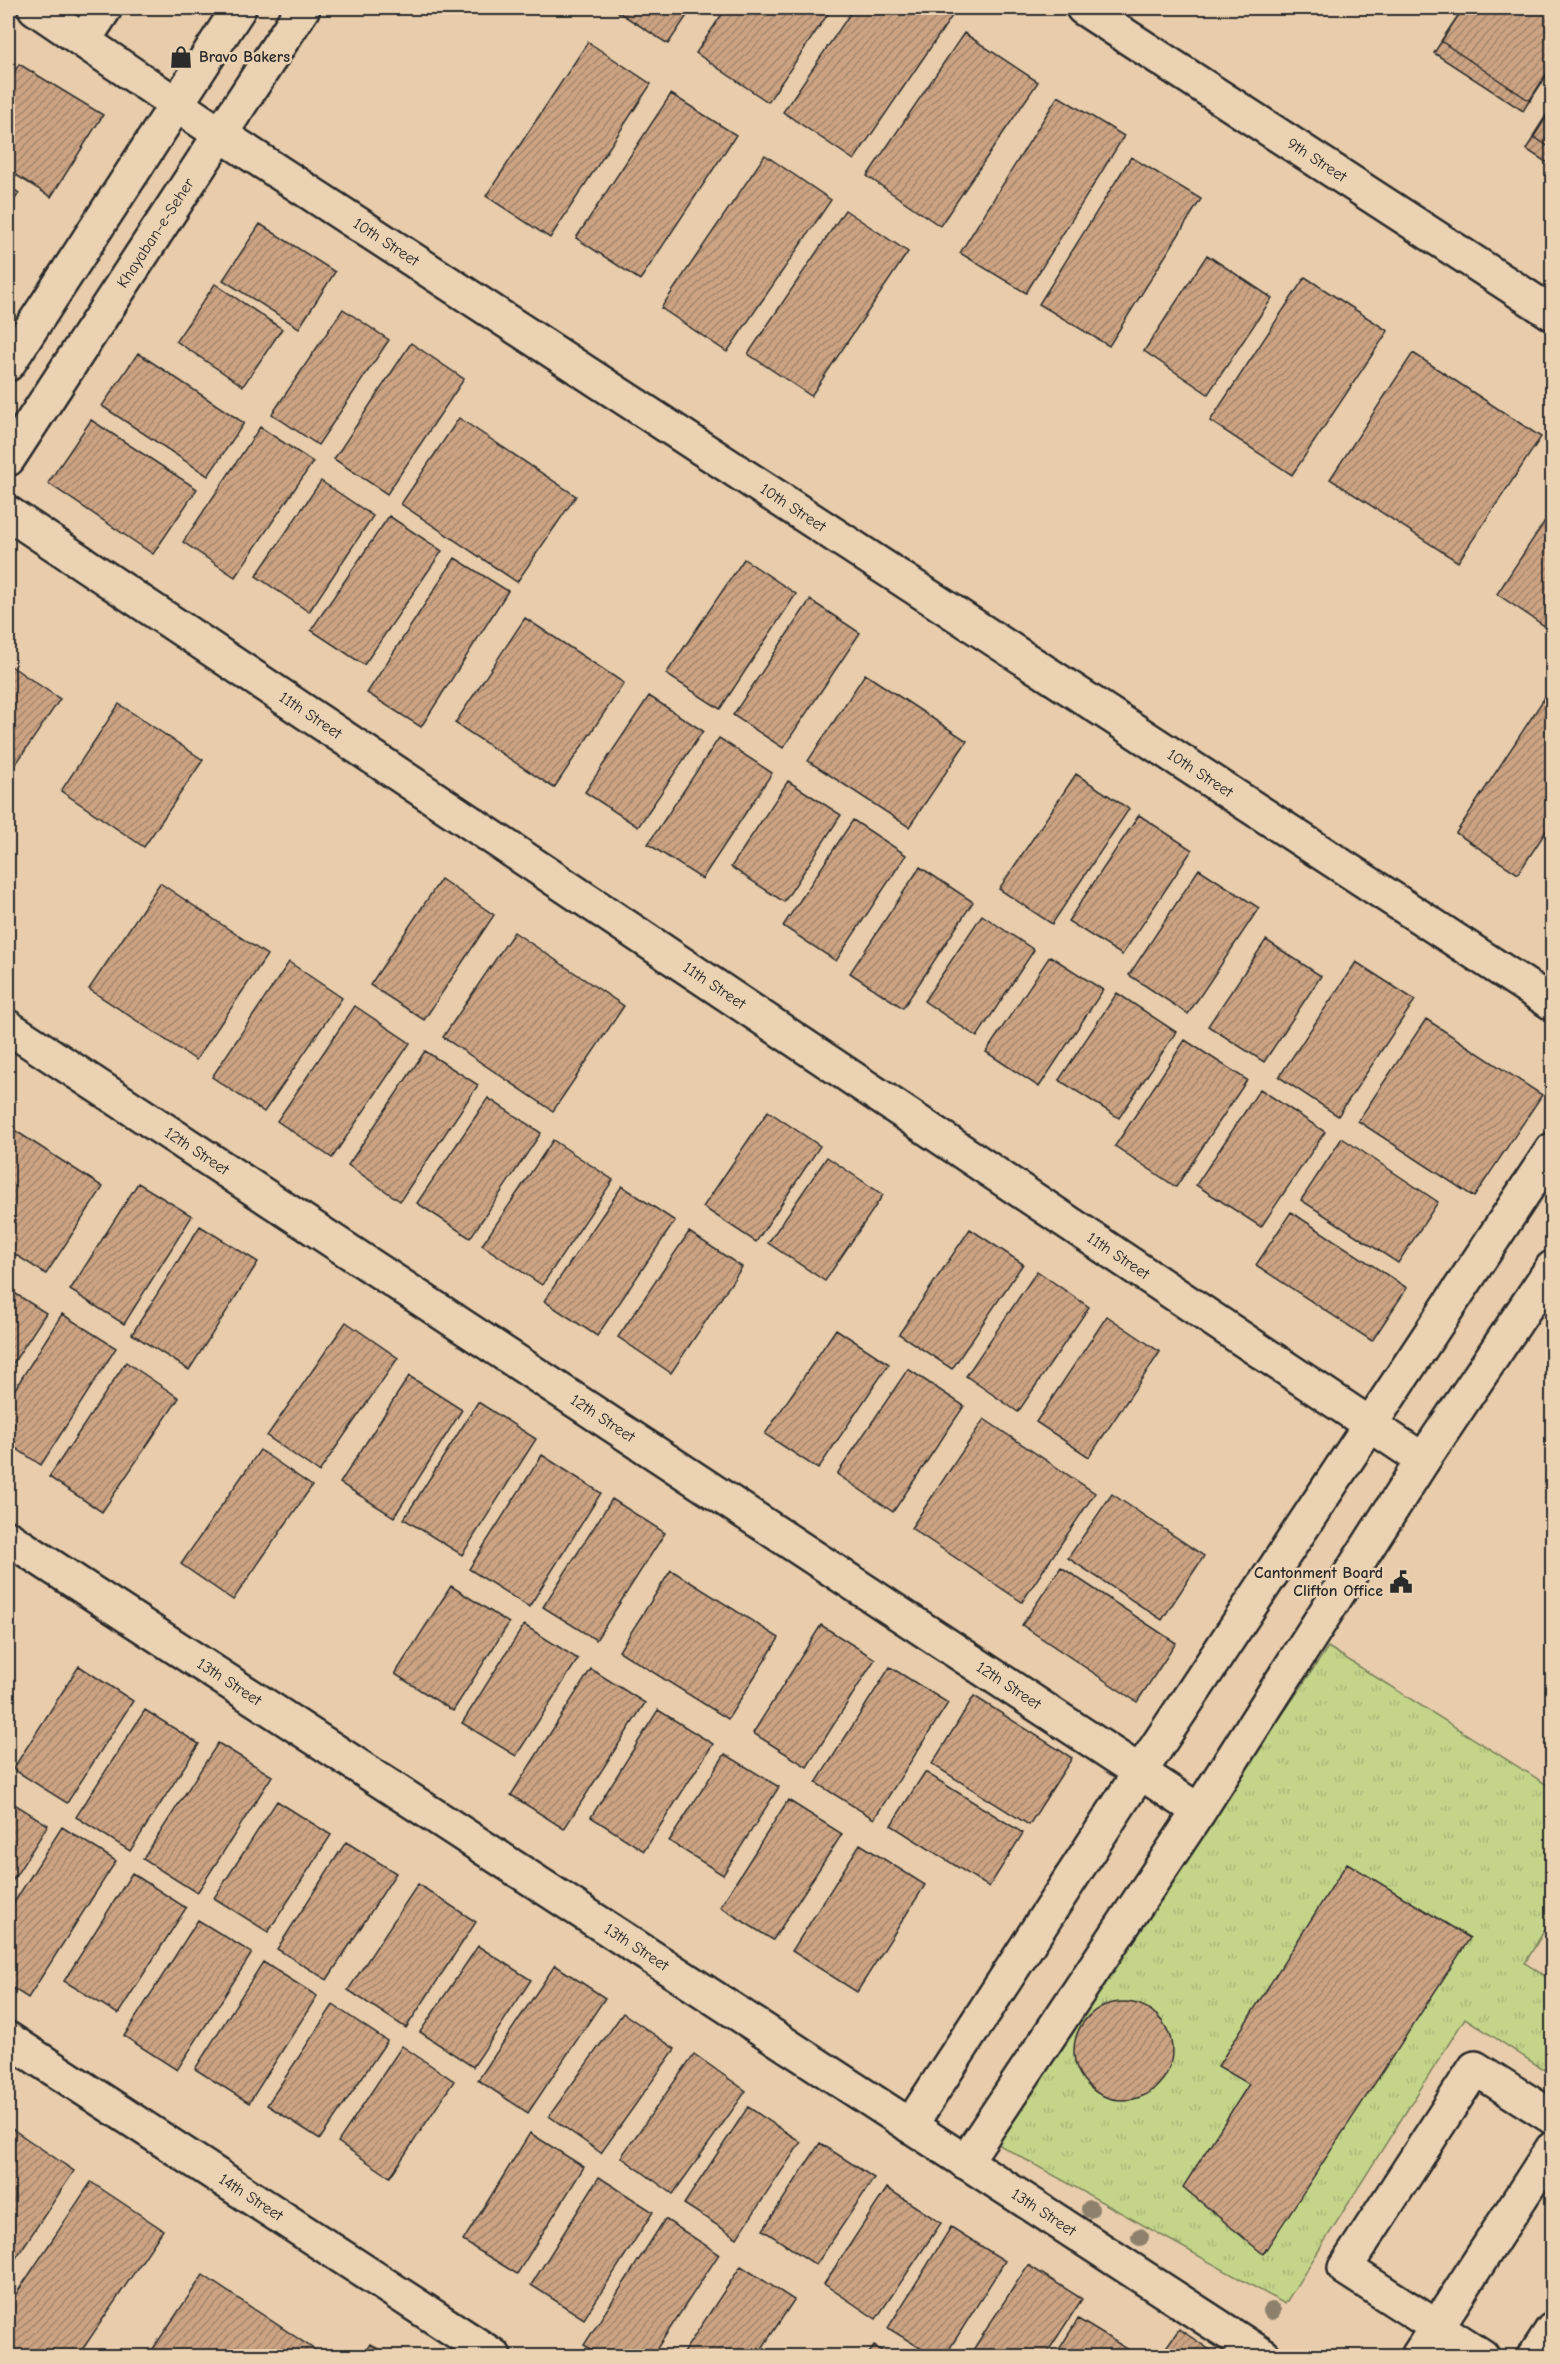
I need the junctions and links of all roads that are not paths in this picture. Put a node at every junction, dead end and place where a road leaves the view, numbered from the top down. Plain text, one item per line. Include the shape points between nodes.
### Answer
1 (35, 8) edge
2 (105, 8) edge
3 (239, 8) edge
4 (303, 8) edge
5 (1083, 8) edge
6 (84, 40) junction
7 (177, 103) junction
8 (220, 134) junction
9 (1552, 313) edge
10 (8, 364) edge
11 (8, 459) edge
12 (8, 513) edge
13 (1552, 1003) edge
14 (8, 1028) edge
15 (1552, 1150) edge
16 (1552, 1268) edge
17 (1369, 1425) junction
18 (1422, 1460) junction
19 (8, 1538) edge
20 (1140, 1772) junction
21 (1199, 1810) junction
22 (8, 2039) edge
23 (1552, 2117) edge
24 (910, 2126) junction
25 (1552, 2149) edge
26 (965, 2162) junction
27 (1437, 2327) junction
28 (1552, 2330) edge
29 (494, 2356) edge
30 (1264, 2356) edge
31 (1418, 2356) edge
32 (1482, 2356) edge
33 (1535, 2356) edge

1 - 6 street, 10th Street
2 - 6 street
3 - 7 street
4 - 8 street, Khayaban-e-Seher
5 - 9 street, 9th Street
6 - 7 street, 10th Street
7 - 8 street, 10th Street
7 - 10 street
8 - 11 street, Khayaban-e-Seher
8 - 13 street, 10th Street
12 - 17 street, 11th Street
14 - 20 street, 12th Street
15 - 17 street
16 - 18 street
17 - 18 street, 11th Street
17 - 20 street
18 - 21 street
19 - 24 street, 13th Street
20 - 21 street, 12th Street
20 - 24 street
21 - 26 street
22 - 29 street, 14th Street
23 - 27 street via 1475,2068 1345,2268
24 - 26 street, 13th Street
25 - 27 street
26 - 30 street, 13th Street
27 - 31 street
27 - 32 street
28 - 33 street

